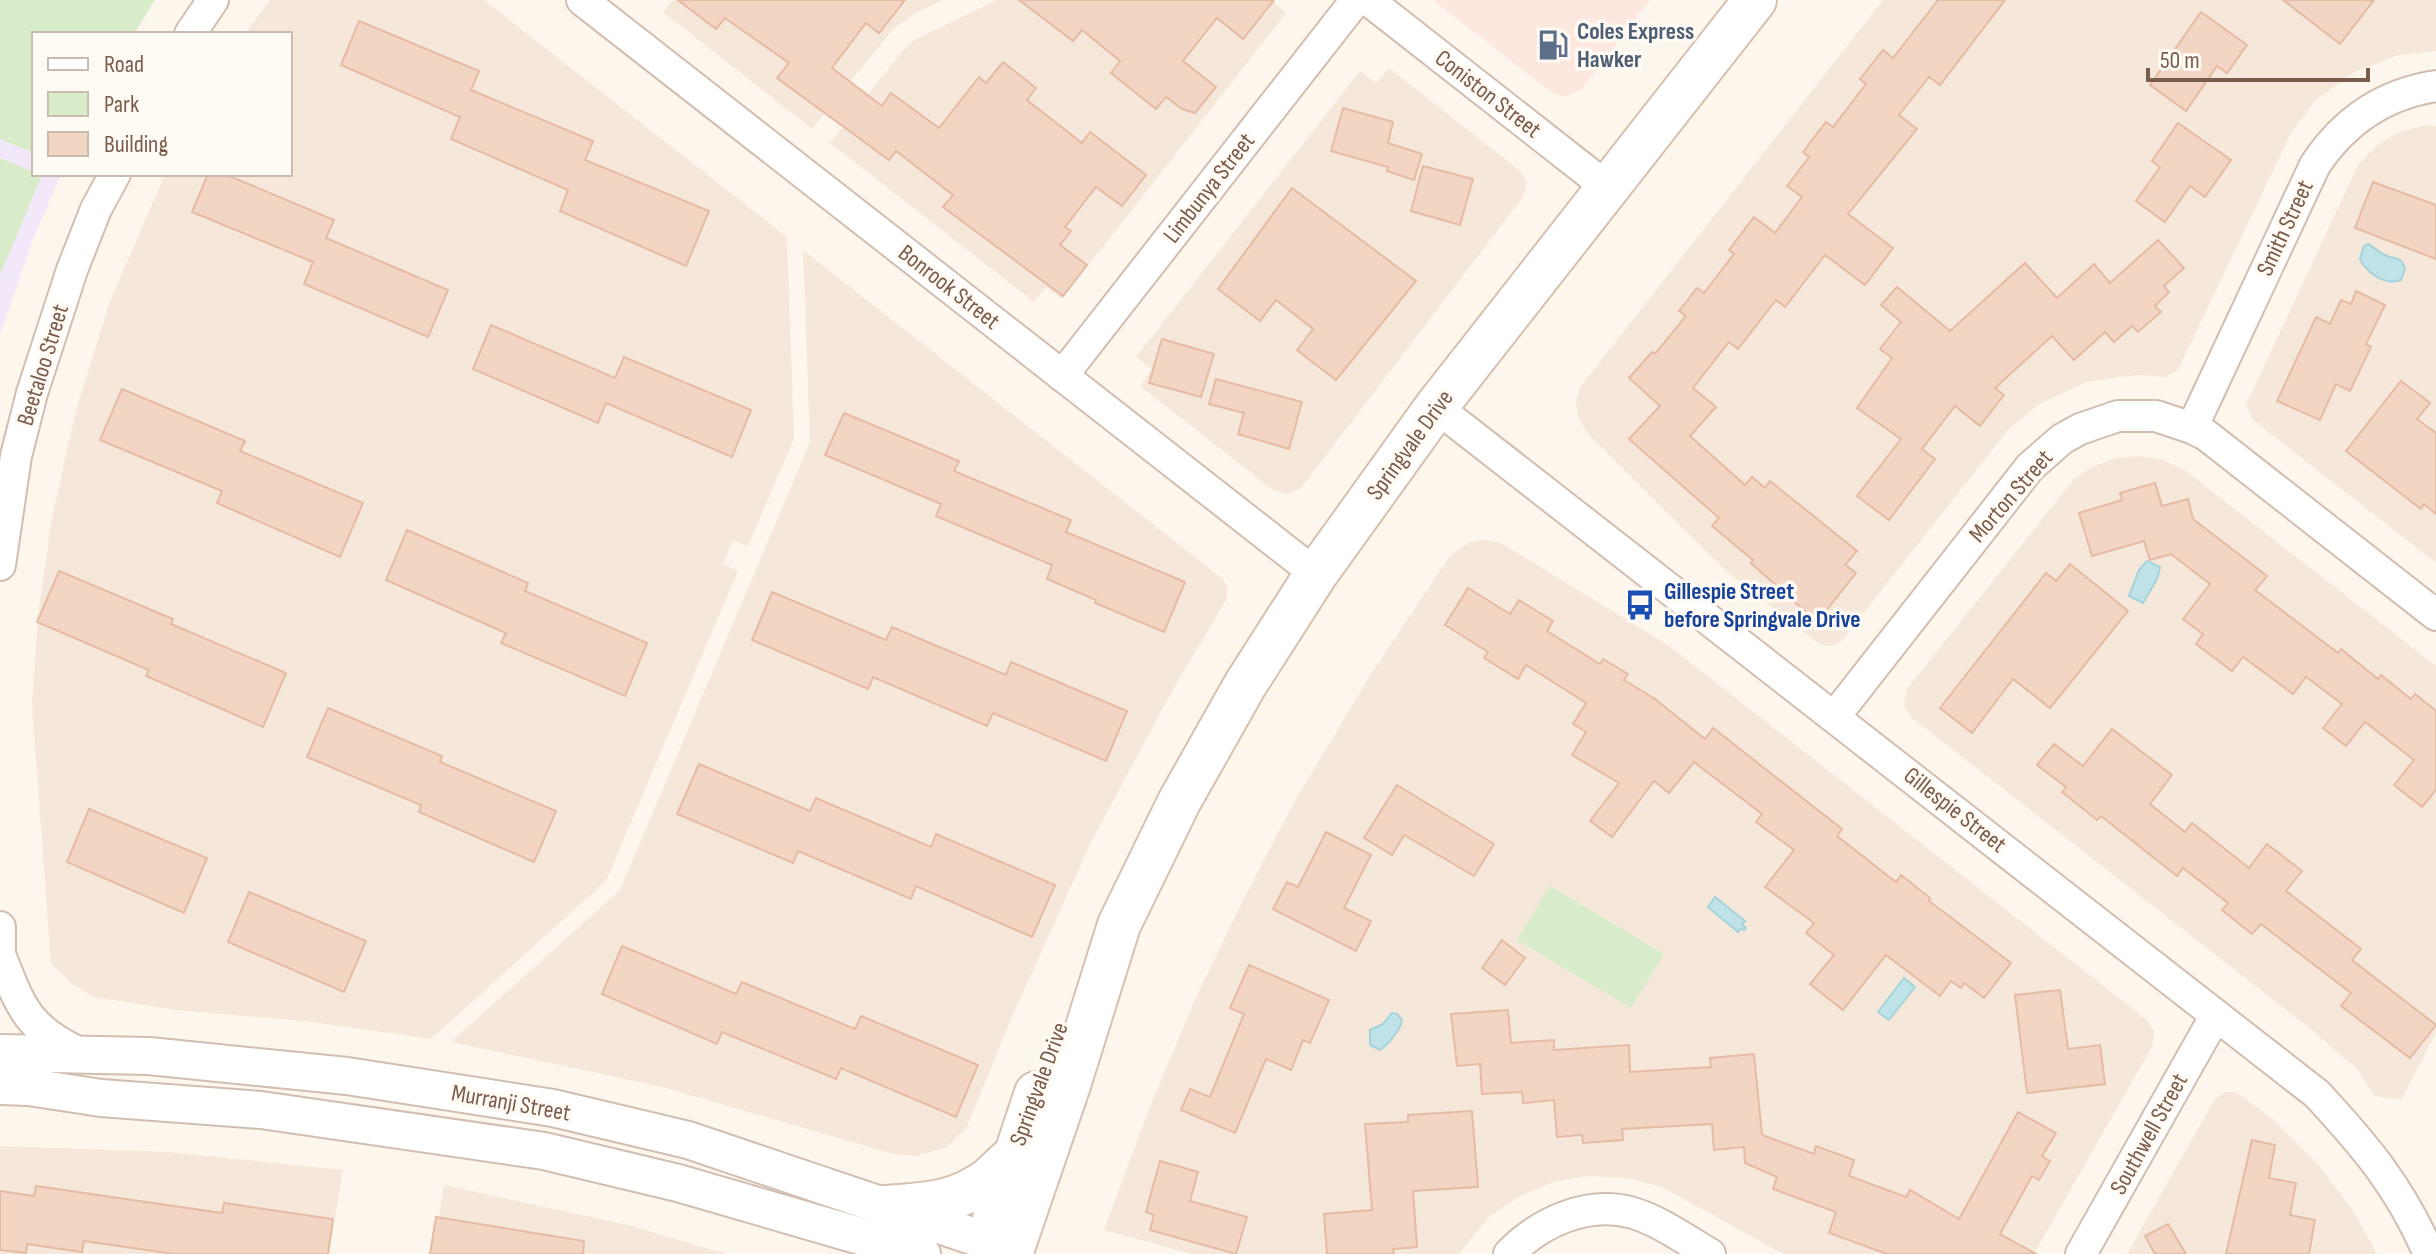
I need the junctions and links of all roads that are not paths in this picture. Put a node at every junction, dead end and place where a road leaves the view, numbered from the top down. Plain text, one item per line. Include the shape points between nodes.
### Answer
1 (213, 0) edge
2 (1356, 0) edge
3 (1368, 0) edge
4 (1755, 0) edge
5 (585, 1) edge
6 (191, 32) edge
7 (2436, 86) edge
8 (114, 176) edge
9 (1608, 188) junction
10 (1062, 376) junction
11 (1436, 407) junction
12 (2192, 428) junction
13 (0, 565) edge
14 (1316, 574) junction
15 (2436, 615) edge
16 (1835, 716) junction
17 (1119, 925) junction
18 (0, 950) edge
19 (2216, 1015) junction
20 (0, 1053) edge
21 (80, 1053) junction
22 (10, 1082) edge
23 (1013, 1157) junction
24 (885, 1234) edge
25 (995, 1251) edge
26 (922, 1254) edge
27 (1509, 1254) edge
28 (1710, 1254) edge
29 (2081, 1254) edge
30 (2429, 1254) edge

1 - 6 street
2 - 10 street, Limbunya Street
3 - 9 street, Coniston Street
4 - 9 main road, Springvale Drive
5 - 10 street, Bonrook Street
7 - 12 street, Smith Street via 2412,89 2358,116 2327,147
8 - 13 street, Beetaloo Street via 72,270 32,393 16,456
9 - 11 main road, Springvale Drive
10 - 14 street, Bonrook Street
11 - 14 main road, Springvale Drive
11 - 16 street, Gillespie Street
12 - 15 street, Morton Street
12 - 16 street, Morton Street via 2156,416 2118,416 2062,439 2030,467
14 - 17 main road, Springvale Drive via 1245,685
16 - 19 street, Gillespie Street
17 - 23 main road, Springvale Drive via 1077,979
17 - 25 main road, Springvale Drive via 1069,1085
18 - 21 street via 33,1024
19 - 29 street, Southwell Street
19 - 30 street, Gillespie Street via 2317,1094 2365,1147 2412,1214
20 - 21 street, Murranji Street
21 - 24 street, Murranji Street via 347,1076 553,1108 688,1140
22 - 24 street, Murranji Street via 101,1098 340,1120 544,1151
23 - 24 main road via 990,1178
23 - 25 main road, Springvale Drive
24 - 25 street, Murranji Street
24 - 26 street, Murranji Street
27 - 28 street via 1544,1226 1580,1211 1617,1210 1635,1214

